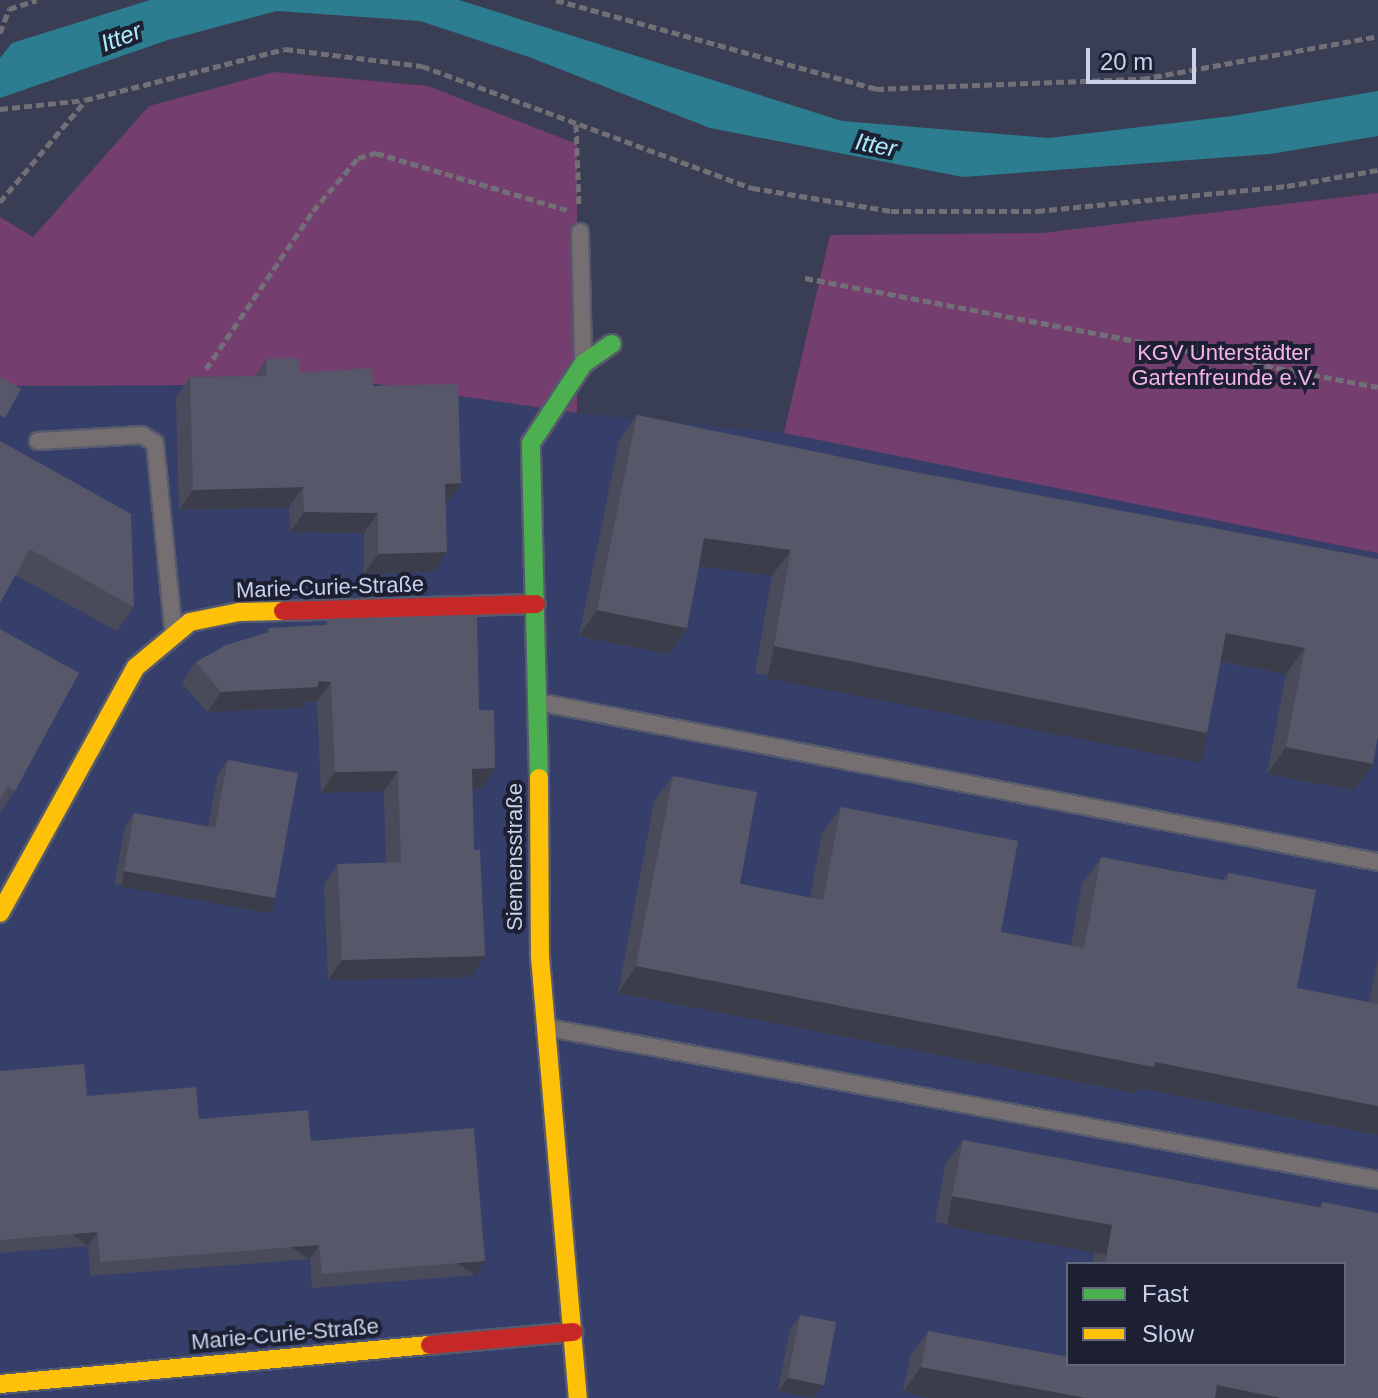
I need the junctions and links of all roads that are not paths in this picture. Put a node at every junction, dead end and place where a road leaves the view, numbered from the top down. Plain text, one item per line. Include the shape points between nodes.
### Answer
1 (580, 232) dead end
2 (612, 344) dead end
3 (583, 364) junction
4 (38, 441) dead end
5 (536, 604) junction
6 (174, 633) junction
7 (539, 702) junction
8 (1378, 862) edge
9 (0, 913) edge
10 (548, 1028) junction
11 (1378, 1180) edge
12 (573, 1332) junction
13 (0, 1384) edge
14 (578, 1398) edge

1 - 3 lane
2 - 3 street, Siemensstraße
3 - 5 street, Siemensstraße via 531,443
4 - 6 lane via 142,435 155,443
5 - 6 street, Marie-Curie-Straße via 239,612 190,622
5 - 7 street, Siemensstraße
6 - 9 street, Marie-Curie-Straße via 136,667
7 - 8 lane
7 - 10 street, Siemensstraße via 540,957
10 - 11 lane
10 - 12 street, Siemensstraße
12 - 13 street, Marie-Curie-Straße
12 - 14 street, Siemensstraße

